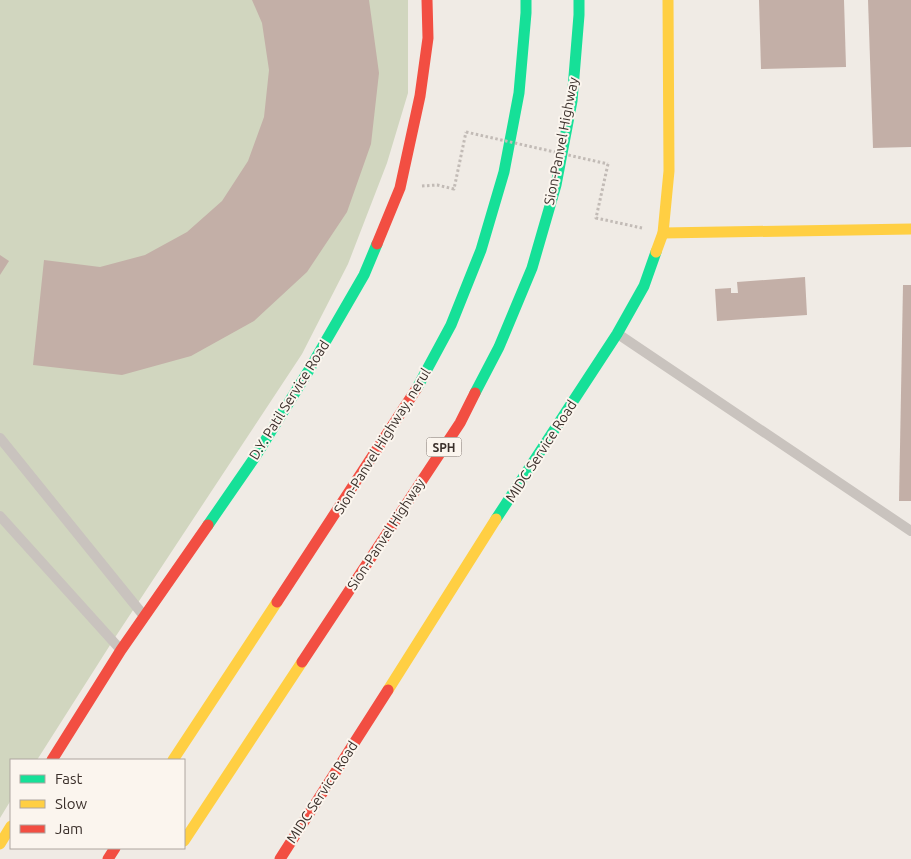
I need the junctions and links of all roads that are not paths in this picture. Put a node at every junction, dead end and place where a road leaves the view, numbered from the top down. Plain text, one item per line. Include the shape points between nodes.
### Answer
1 (428, 0) edge
2 (526, 0) edge
3 (579, 0) edge
4 (668, 0) edge
5 (911, 229) edge
6 (663, 233) junction
7 (617, 334) junction
8 (0, 438) edge
9 (0, 516) edge
10 (911, 531) edge
11 (145, 616) junction
12 (121, 650) junction
13 (53, 759) edge
14 (174, 759) edge
15 (10, 828) edge
16 (185, 839) edge
17 (0, 844) edge
18 (280, 859) edge

1 - 11 main road, D.Y. Patil Service Road via 428,38 420,96 400,188 364,275 255,457
2 - 14 main road, Sion-Panvel Highway, nerul via 519,93 504,172 481,250 451,325 413,396
3 - 16 main road, Sion-Panvel Highway / SPH via 572,101 556,185 532,268 499,347 460,423
4 - 6 main road, MIDC Service Road via 670,172
5 - 6 main road
6 - 7 main road, MIDC Service Road via 644,286
7 - 10 lane
7 - 18 main road, MIDC Service Road
8 - 11 lane
9 - 12 lane
11 - 12 main road, D.Y. Patil Service Road
12 - 13 main road, D.Y. Patil Service Road
15 - 17 main road

